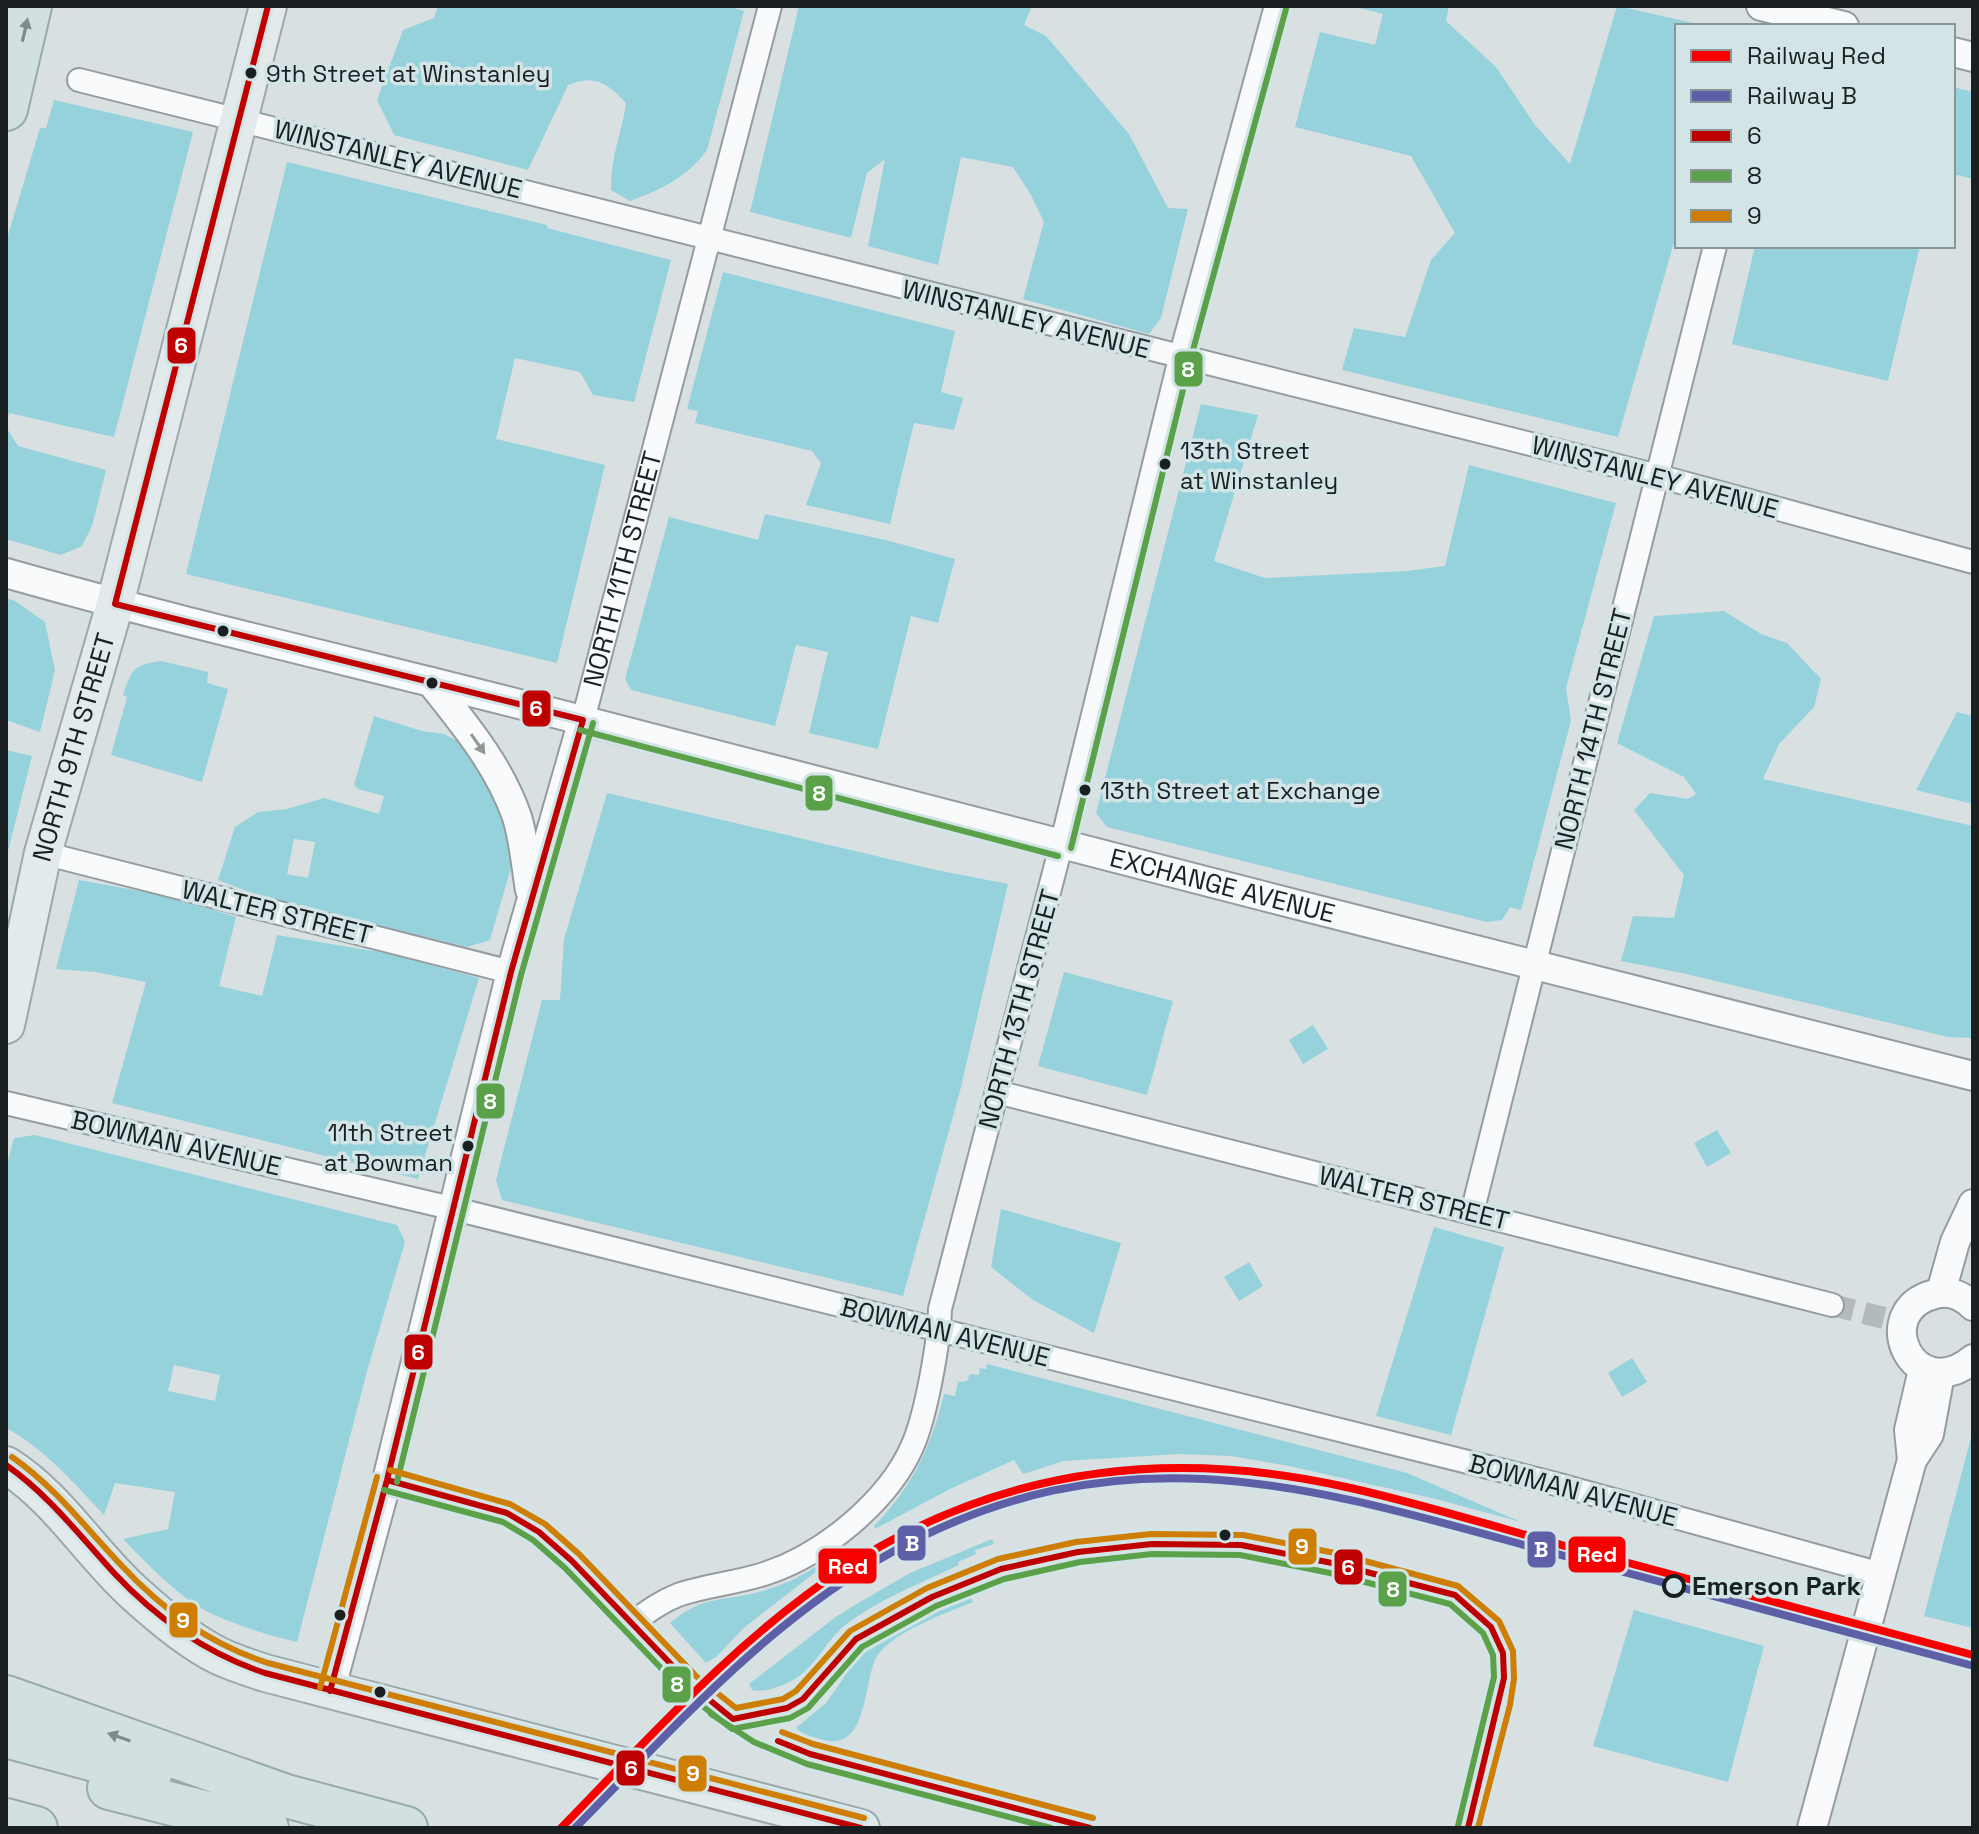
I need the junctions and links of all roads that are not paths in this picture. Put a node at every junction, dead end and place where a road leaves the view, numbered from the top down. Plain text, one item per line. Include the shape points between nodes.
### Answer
1 (30, 6) edge
2 (268, 6) edge
3 (770, 6) edge
4 (1276, 6) edge
5 (1770, 12) edge
6 (1833, 24) edge
7 (79, 80) dead end
8 (6, 109) edge
9 (239, 118) junction
10 (710, 238) junction
11 (1715, 248) edge
12 (1180, 358) junction
13 (1658, 476) junction
14 (1973, 562) edge
15 (6, 573) edge
16 (115, 604) junction
17 (431, 682) junction
18 (583, 720) junction
19 (1061, 846) junction
20 (43, 853) junction
21 (531, 897) junction
22 (1532, 966) junction
23 (511, 972) junction
24 (6, 1025) edge
25 (1973, 1076) edge
26 (997, 1092) junction
27 (6, 1103) edge
28 (451, 1208) junction
29 (1972, 1208) edge
30 (1472, 1213) junction
31 (1959, 1298) edge
32 (1832, 1305) tunnel mouth
33 (939, 1331) junction
34 (1973, 1359) edge
35 (1932, 1371) junction
36 (6, 1465) edge
37 (1881, 1574) junction
38 (631, 1624) dead end
39 (330, 1691) junction
40 (6, 1697) edge
41 (6, 1736) edge
42 (6, 1761) edge
43 (6, 1820) edge
44 (36, 1828) edge
45 (267, 1828) edge
46 (348, 1828) edge
47 (406, 1828) edge
48 (861, 1828) edge
49 (1812, 1828) edge

8 -> 1 highway
2 - 9 main road, NORTH 9TH STREET
3 - 10 street, NORTH 11TH STREET
4 - 12 street, NORTH 13TH STREET
5 - 6 street
7 - 9 street, WINSTANLEY AVENUE
9 - 10 street, WINSTANLEY AVENUE
9 - 16 main road, NORTH 9TH STREET
10 - 12 street, WINSTANLEY AVENUE
10 - 18 street, NORTH 11TH STREET
11 - 13 street, NORTH 14TH STREET
12 - 13 street, WINSTANLEY AVENUE
12 - 19 street, NORTH 13TH STREET
13 - 14 street, WINSTANLEY AVENUE
13 - 22 street, NORTH 14TH STREET
15 - 16 street, EXCHANGE AVENUE
16 - 17 street, EXCHANGE AVENUE
16 - 20 main road, NORTH 9TH STREET
17 - 18 street, EXCHANGE AVENUE
17 -> 21 street via 479,744 505,789 517,819
18 - 19 street, EXCHANGE AVENUE
18 - 21 street, NORTH 11TH STREET
19 - 22 street, EXCHANGE AVENUE
19 - 26 street, NORTH 13TH STREET
20 - 23 street, WALTER STREET
20 - 24 main road, NORTH 9TH STREET
21 - 23 street, NORTH 11TH STREET
22 - 25 street, EXCHANGE AVENUE
22 - 30 street, NORTH 14TH STREET
23 - 28 street, NORTH 11TH STREET
26 - 30 street, WALTER STREET
26 - 33 street, NORTH 13TH STREET via 940,1309
27 - 28 street, BOWMAN AVENUE
28 - 33 street, BOWMAN AVENUE
28 - 39 street, NORTH 11TH STREET via 387,1480
29 - 31 street via 1972,1239
30 - 32 street, WALTER STREET
31 - 35 street via 1923,1297 1893,1321 1913,1361
33 - 37 street, BOWMAN AVENUE via 1556,1484
33 - 38 street, NORTH 13TH STREET via 912,1448 878,1500 803,1557 768,1573 679,1595
34 - 35 street via 1961,1369
35 - 37 street via 1929,1434 1912,1460
36 - 39 main road via 53,1504 131,1589 179,1630 217,1655
37 - 49 street
39 - 48 main road
47 -> 40 highway via 286,1796
41 - 46 highway
42 - 45 highway
43 - 44 highway

